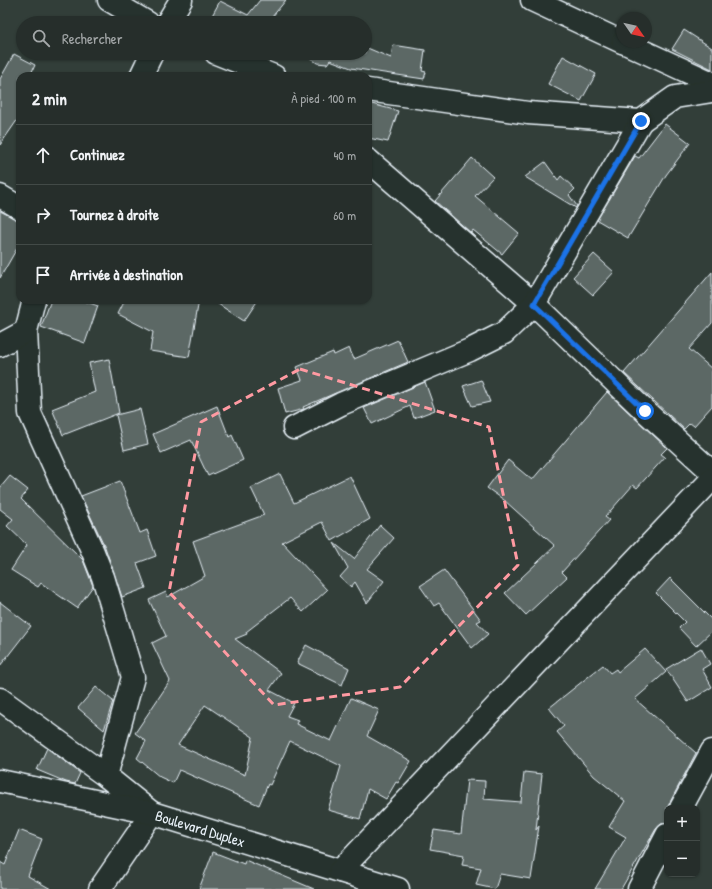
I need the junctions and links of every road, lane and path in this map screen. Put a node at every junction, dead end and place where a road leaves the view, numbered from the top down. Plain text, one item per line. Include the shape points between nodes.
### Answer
1 (109, 0) edge
2 (181, 0) edge
3 (532, 0) edge
4 (136, 16) edge
5 (171, 16) edge
6 (616, 39) edge
7 (635, 48) edge
8 (149, 60) edge
9 (234, 60) edge
10 (143, 72) edge
11 (264, 72) edge
12 (712, 83) edge
13 (372, 91) edge
14 (712, 91) edge
15 (641, 121) junction
16 (372, 163) edge
17 (0, 196) edge
18 (16, 206) edge
19 (33, 304) edge
20 (534, 304) junction
21 (26, 331) junction
22 (0, 346) edge
23 (294, 428) dead end
24 (712, 472) edge
25 (712, 480) edge
26 (0, 699) edge
27 (712, 751) edge
28 (106, 776) junction
29 (0, 781) edge
30 (683, 805) edge
31 (152, 813) junction
32 (664, 841) edge
33 (340, 872) junction
34 (100, 889) edge
35 (398, 889) edge
36 (639, 889) edge

1 - 4 street
2 - 5 street
3 - 6 street
7 - 12 street
8 - 10 street
9 - 11 street
13 - 15 street via 528,113
14 - 15 street via 676,97
15 - 20 street
16 - 20 street
17 - 18 street
19 - 21 street
20 - 23 street via 504,333 470,350 341,404
20 - 24 street
21 - 22 street
21 - 28 street via 30,413 96,558 134,677
25 - 33 street
26 - 28 street
27 - 30 street
28 - 31 street
29 - 31 street, Boulevard Duplex
31 - 33 street, Boulevard Duplex
31 - 34 street
32 - 36 street
33 - 35 street, Boulevard Duplex

